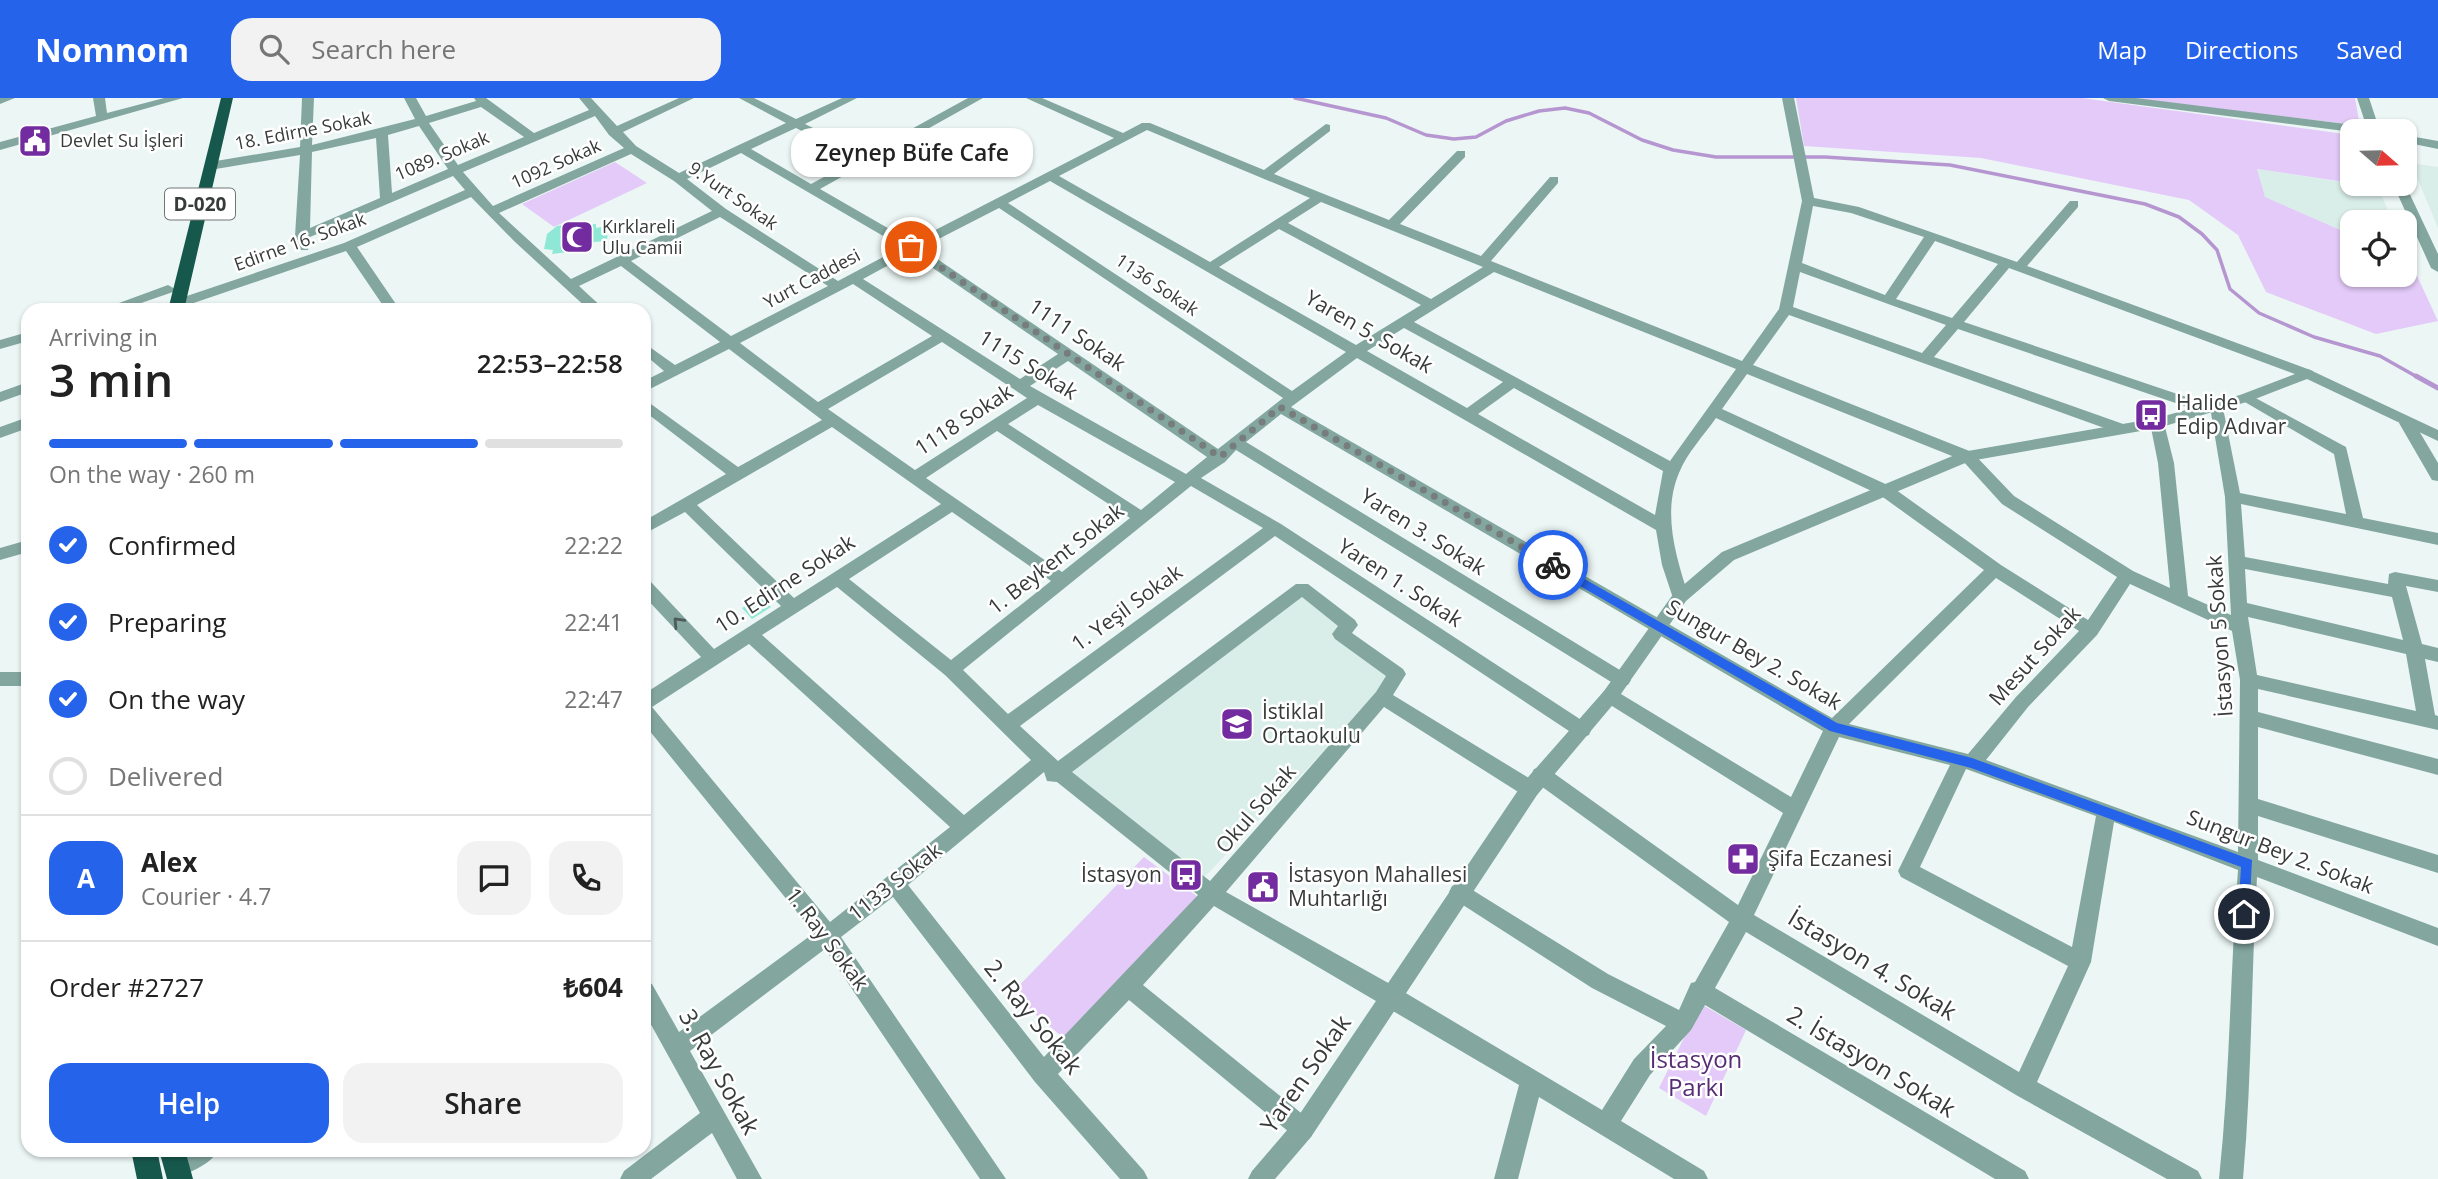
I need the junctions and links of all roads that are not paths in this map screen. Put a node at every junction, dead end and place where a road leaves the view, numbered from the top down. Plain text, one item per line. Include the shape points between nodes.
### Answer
1 (9, 98) edge
2 (99, 98) edge
3 (177, 98) edge
4 (215, 98) edge
5 (226, 98) edge
6 (308, 98) edge
7 (410, 98) edge
8 (585, 98) edge
9 (688, 98) edge
10 (745, 98) edge
11 (851, 98) edge
12 (977, 98) edge
13 (1031, 98) edge
14 (1788, 98) edge
15 (2109, 98) edge
16 (2363, 98) edge
17 (0, 101) edge
18 (481, 101) edge
19 (596, 111) junction
20 (102, 118) junction
21 (2369, 119) edge
22 (421, 121) junction
23 (797, 124) junction
24 (2340, 127) edge
25 (1326, 128) dead end
26 (613, 132) junction
27 (382, 133) junction
28 (1121, 137) junction
29 (532, 138) junction
30 (2417, 141) edge
31 (2438, 145) edge
32 (0, 146) edge
33 (632, 149) junction
34 (743, 149) junction
35 (307, 150) junction
36 (1461, 154) dead end
37 (866, 159) junction
38 (210, 166) junction
39 (454, 171) junction
40 (1265, 175) junction
41 (1052, 177) junction
42 (678, 178) junction
43 (1554, 180) dead end
44 (811, 189) junction
45 (471, 192) junction
46 (2405, 196) edge
47 (1320, 197) junction
48 (386, 198) junction
49 (1808, 201) junction
50 (999, 203) junction
51 (2074, 204) dead end
52 (494, 211) junction
53 (721, 212) junction
54 (1279, 223) junction
55 (1392, 226) junction
56 (1932, 235) junction
57 (302, 236) junction
58 (349, 246) junction
59 (911, 247) junction
60 (622, 260) junction
61 (303, 261) junction
62 (1489, 264) junction
63 (2013, 264) junction
64 (1212, 266) junction
65 (1797, 267) junction
66 (2438, 268) edge
67 (851, 277) junction
68 (570, 285) junction
69 (836, 285) junction
70 (168, 289) junction
71 (1888, 301) junction
72 (127, 303) edge
73 (171, 303) edge
74 (173, 303) edge
75 (186, 303) edge
76 (388, 303) edge
77 (590, 303) edge
78 (1432, 305) junction
79 (1786, 309) junction
80 (1404, 322) junction
81 (1957, 324) junction
82 (943, 336) junction
83 (21, 338) edge
84 (731, 342) junction
85 (0, 345) edge
86 (1358, 350) junction
87 (651, 353) edge
88 (1069, 355) junction
89 (1925, 359) junction
90 (1748, 367) junction
91 (674, 372) junction
92 (2308, 374) junction
93 (1513, 382) junction
94 (651, 384) edge
95 (1020, 386) junction
96 (21, 390) edge
97 (0, 397) edge
98 (1038, 398) junction
99 (2245, 398) junction
100 (1286, 403) junction
101 (2212, 408) junction
102 (651, 409) edge
103 (817, 410) junction
104 (1714, 411) junction
105 (1468, 414) junction
106 (833, 420) junction
107 (2158, 423) junction
108 (2407, 423) junction
109 (997, 424) junction
110 (21, 425) edge
111 (2121, 429) junction
112 (0, 433) edge
113 (2438, 436) edge
114 (1237, 444) junction
115 (1967, 456) junction
116 (1220, 457) junction
117 (1672, 469) junction
118 (736, 474) junction
119 (2438, 475) edge
120 (914, 478) junction
121 (1189, 480) junction
122 (1886, 491) junction
123 (2233, 497) junction
124 (687, 505) junction
125 (951, 505) junction
126 (1143, 519) junction
127 (651, 524) edge
128 (2356, 524) junction
129 (1662, 526) junction
130 (1275, 528) junction
131 (2438, 539) edge
132 (21, 548) edge
133 (0, 554) edge
134 (2236, 561) junction
135 (1995, 569) junction
136 (2127, 575) junction
137 (836, 577) junction
138 (1064, 582) junction
139 (2438, 586) edge
140 (651, 592) edge
141 (2398, 592) junction
142 (1680, 597) junction
143 (2180, 598) junction
144 (792, 607) junction
145 (2239, 608) junction
146 (1658, 626) junction
147 (2240, 627) junction
148 (2091, 630) junction
149 (749, 634) junction
150 (2414, 649) junction
151 (2438, 654) edge
152 (713, 659) junction
153 (951, 670) junction
154 (0, 679) edge
155 (21, 679) edge
156 (2249, 680) junction
157 (1616, 688) junction
158 (1382, 697) junction
159 (651, 699) edge
160 (2250, 718) junction
161 (651, 720) edge
162 (2433, 722) edge
163 (1007, 725) junction
164 (1834, 727) junction
165 (1582, 730) junction
166 (1967, 762) junction
167 (2438, 767) edge
168 (1052, 770) junction
169 (1536, 782) junction
170 (2248, 804) junction
171 (1795, 810) junction
172 (2106, 811) junction
173 (964, 827) junction
174 (2248, 864) junction
175 (2438, 864) edge
176 (895, 884) junction
177 (1460, 892) junction
178 (1213, 895) junction
179 (1742, 919) junction
180 (827, 934) junction
181 (2438, 937) edge
182 (2080, 962) junction
183 (1130, 987) junction
184 (1699, 990) junction
185 (1391, 996) junction
186 (651, 1003) edge
187 (1683, 1023) junction
188 (676, 1048) junction
189 (1043, 1074) junction
190 (1532, 1080) junction
191 (2024, 1087) junction
192 (714, 1117) junction
193 (1606, 1125) junction
194 (1303, 1129) junction
195 (145, 1157) edge
196 (192, 1157) edge
197 (176, 1165) edge
198 (150, 1179) edge
199 (632, 1179) edge
200 (750, 1179) edge
201 (994, 1179) edge
202 (1136, 1179) edge
203 (1260, 1179) edge
204 (1506, 1179) edge
205 (1696, 1179) edge
206 (2017, 1179) edge
207 (2190, 1179) edge
208 (2231, 1179) edge

1 - 17 street
2 - 20 street
3 - 20 street
4 - 70 highway
5 - 38 highway, D-020
6 - 35 street
7 - 22 street
8 - 19 street, 9.Yurt Sokak
9 - 26 street
10 - 23 street
11 - 23 street
12 - 37 street
13 - 28 street
14 - 49 street
15 - 24 street
16 - 21 street
18 - 22 street, 18. Edirne Sokak
18 - 29 street
19 - 26 street, 9.Yurt Sokak
19 - 29 street, 1089. Sokak
20 - 32 street
22 - 27 street, 18. Edirne Sokak
22 - 39 street
23 - 34 street
23 - 37 street
25 - 40 street
26 - 33 street, 9.Yurt Sokak
27 - 35 street, 18. Edirne Sokak
27 - 48 street
28 - 40 street, Yurt Caddesi via 1146,126
28 - 41 street, Yurt Caddesi
29 - 39 street, 1089. Sokak
30 - 31 street
33 - 42 street, 9.Yurt Sokak
33 - 52 street, 1092 Sokak
34 - 42 street
34 - 44 street, 1111 Sokak
35 - 38 street, 18. Edirne Sokak
35 - 57 street
36 - 55 street
37 - 44 street
38 - 74 highway, D-020
39 - 45 street
39 - 48 street, 1089. Sokak
40 - 47 street
41 - 50 street, Yurt Caddesi
41 - 64 street, Yaren 5. Sokak
42 - 53 street, 9.Yurt Sokak
43 - 62 street, 1. Beykent Sokak
44 - 59 street, 1111 Sokak
45 - 52 street
45 - 58 street, Edirne 16. Sokak
46 - 66 street
47 - 54 street
47 - 55 street
48 - 57 street, 1089. Sokak
49 - 56 street
49 - 65 street
50 - 59 street, Yurt Caddesi
50 - 100 street, 1136 Sokak
51 - 63 street
52 - 68 street
53 - 60 street
53 - 69 street, 9.Yurt Sokak
54 - 64 street
54 - 78 street
55 - 62 street
56 - 63 street
56 - 71 street
57 - 61 street
58 - 61 street, Edirne 16. Sokak
58 - 76 street
59 - 67 street, Yurt Caddesi
59 - 88 street, 1111 Sokak
60 - 68 street
60 - 84 street
61 - 75 street, Edirne 16. Sokak
62 - 78 street, 1. Beykent Sokak
62 - 90 street
63 - 81 street
63 - 92 street
64 - 86 street, Yaren 5. Sokak
65 - 71 street
65 - 79 street
67 - 69 street, Yurt Caddesi
67 - 82 street, 1115 Sokak
68 - 77 street
69 - 84 street, Yurt Caddesi
70 - 72 street
70 - 73 highway
71 - 81 street
78 - 80 street, 1. Beykent Sokak
79 - 89 street
79 - 90 street
80 - 86 street, 1. Beykent Sokak
80 - 93 street
81 - 89 street
81 - 101 street
82 - 95 street, 1115 Sokak
82 - 103 street
83 - 85 street
84 - 91 street, Yurt Caddesi
84 - 103 street
86 - 100 street, 1. Beykent Sokak
86 - 105 street, Yaren 5. Sokak
87 - 91 street
88 - 95 street
88 - 116 street, 1111 Sokak
89 - 111 street
90 - 104 street
90 - 115 street
91 - 94 street, Yurt Caddesi
92 - 99 street, Yaren Sokak
92 - 108 street
93 - 105 street
93 - 117 street
95 - 98 street, 1115 Sokak
96 - 97 street
98 - 109 street, 1118 Sokak
98 - 121 street, 1115 Sokak
99 - 101 street, Yaren Sokak
99 - 128 street via 2341,450
100 - 114 street, 1. Beykent Sokak
100 - 146 street, Sungur Bey 2. Sokak
101 - 107 street, Yaren Sokak
101 - 123 street, İstasyon 5 Sokak
102 - 118 street
103 - 106 street
104 - 117 street
104 - 122 street
105 - 129 street, Yaren 5. Sokak
106 - 118 street
106 - 120 street
107 - 111 street, Yaren Sokak
107 - 143 street
108 - 113 street
108 - 119 street
109 - 120 street, 1118 Sokak
109 - 126 street
110 - 112 street
111 - 115 street, Yaren Sokak
114 - 116 street, 1. Beykent Sokak
114 - 157 street, Yaren 3. Sokak
115 - 122 street, Yaren Sokak
115 - 136 street via 2008,500
116 - 121 street, 1. Beykent Sokak
117 - 129 street via 1661,499
118 - 124 street
120 - 125 street
121 - 126 street, 1. Beykent Sokak
121 - 130 street, Yaren 1. Sokak
122 - 135 street
122 - 142 street, Yaren Sokak via 1728,556
123 - 128 street
123 - 134 street, İstasyon 5 Sokak
124 - 127 street
124 - 144 street
125 - 137 street, 10. Edirne Sokak
125 - 138 street
126 - 138 street, 1. Beykent Sokak
128 - 131 street
129 - 142 street
130 - 163 street, 1. Yeşil Sokak
130 - 165 street, Yaren 1. Sokak
132 - 133 street
134 - 141 street
134 - 145 street, İstasyon 5 Sokak
135 - 148 street
135 - 164 street
136 - 143 street
136 - 148 street, Mesut Sokak
137 - 144 street, 10. Edirne Sokak
137 - 153 street
138 - 153 street, 1. Beykent Sokak
139 - 141 street via 2395,578
152 -> 140 street
141 - 150 street
142 - 146 street, Yaren Sokak
143 - 147 street
144 - 149 street, 10. Edirne Sokak
145 - 147 street, İstasyon 5 Sokak
145 - 150 street
146 - 157 street, Yaren Sokak
146 - 164 street, Sungur Bey 2. Sokak
147 - 156 street, İstasyon 5 Sokak
148 - 166 street, Mesut Sokak
149 - 152 street, 10. Edirne Sokak
149 - 173 street
150 - 151 street
150 - 162 street
152 - 159 street, 10. Edirne Sokak
153 - 163 street
154 - 155 street
156 - 160 street, İstasyon 5 Sokak
156 - 162 street
157 - 165 street, Yaren Sokak
157 - 171 street, Yaren 3. Sokak
158 - 168 street, 1133 Sokak via 1397,674 1341,635 1349,625 1301,588
158 - 169 street
158 - 178 street, Okul Sokak
160 - 167 street
160 - 170 street, İstasyon 5 Sokak
161 - 180 street, 1. Ray Sokak
163 - 168 street
164 - 166 street, Sungur Bey 2. Sokak
164 - 171 street
165 - 169 street, Yaren Sokak
166 - 172 street, Sungur Bey 2. Sokak
166 - 182 street, Mesut Sokak via 1908,871
168 - 173 street, 1133 Sokak
168 - 178 street
169 - 177 street, Yaren Sokak
169 - 179 street, İstasyon 4. Sokak
170 - 174 street, İstasyon 5 Sokak
170 - 175 street
171 - 179 street
172 - 174 street, Sungur Bey 2. Sokak
172 - 182 street
173 - 176 street, 1133 Sokak
174 - 181 street, Sungur Bey 2. Sokak
174 - 208 street, İstasyon 5 Sokak via 2239,1099
176 - 180 street, 1133 Sokak
176 - 189 street, 2. Ray Sokak
177 - 185 street, Yaren Sokak
177 - 187 street via 1600,981
178 - 183 street, Okul Sokak
178 - 185 street
179 - 184 street
179 - 191 street, İstasyon 4. Sokak
180 - 188 street, 1133 Sokak
180 - 201 street, 1. Ray Sokak
182 - 191 street
183 - 189 street, Okul Sokak
183 - 194 street
184 - 187 street
184 - 206 street, 2. İstasyon Sokak
185 - 190 street
185 - 194 street, Yaren Sokak
186 - 188 street, 3. Ray Sokak
187 - 193 street via 1642,1067
188 - 192 street, 3. Ray Sokak
189 - 202 street, 2. Ray Sokak
190 - 193 street
190 - 204 street
191 - 207 street, İstasyon 4. Sokak
192 - 199 street
192 - 200 street, 3. Ray Sokak
193 - 205 street
194 - 203 street, Yaren Sokak
195 - 198 highway
196 - 197 street

